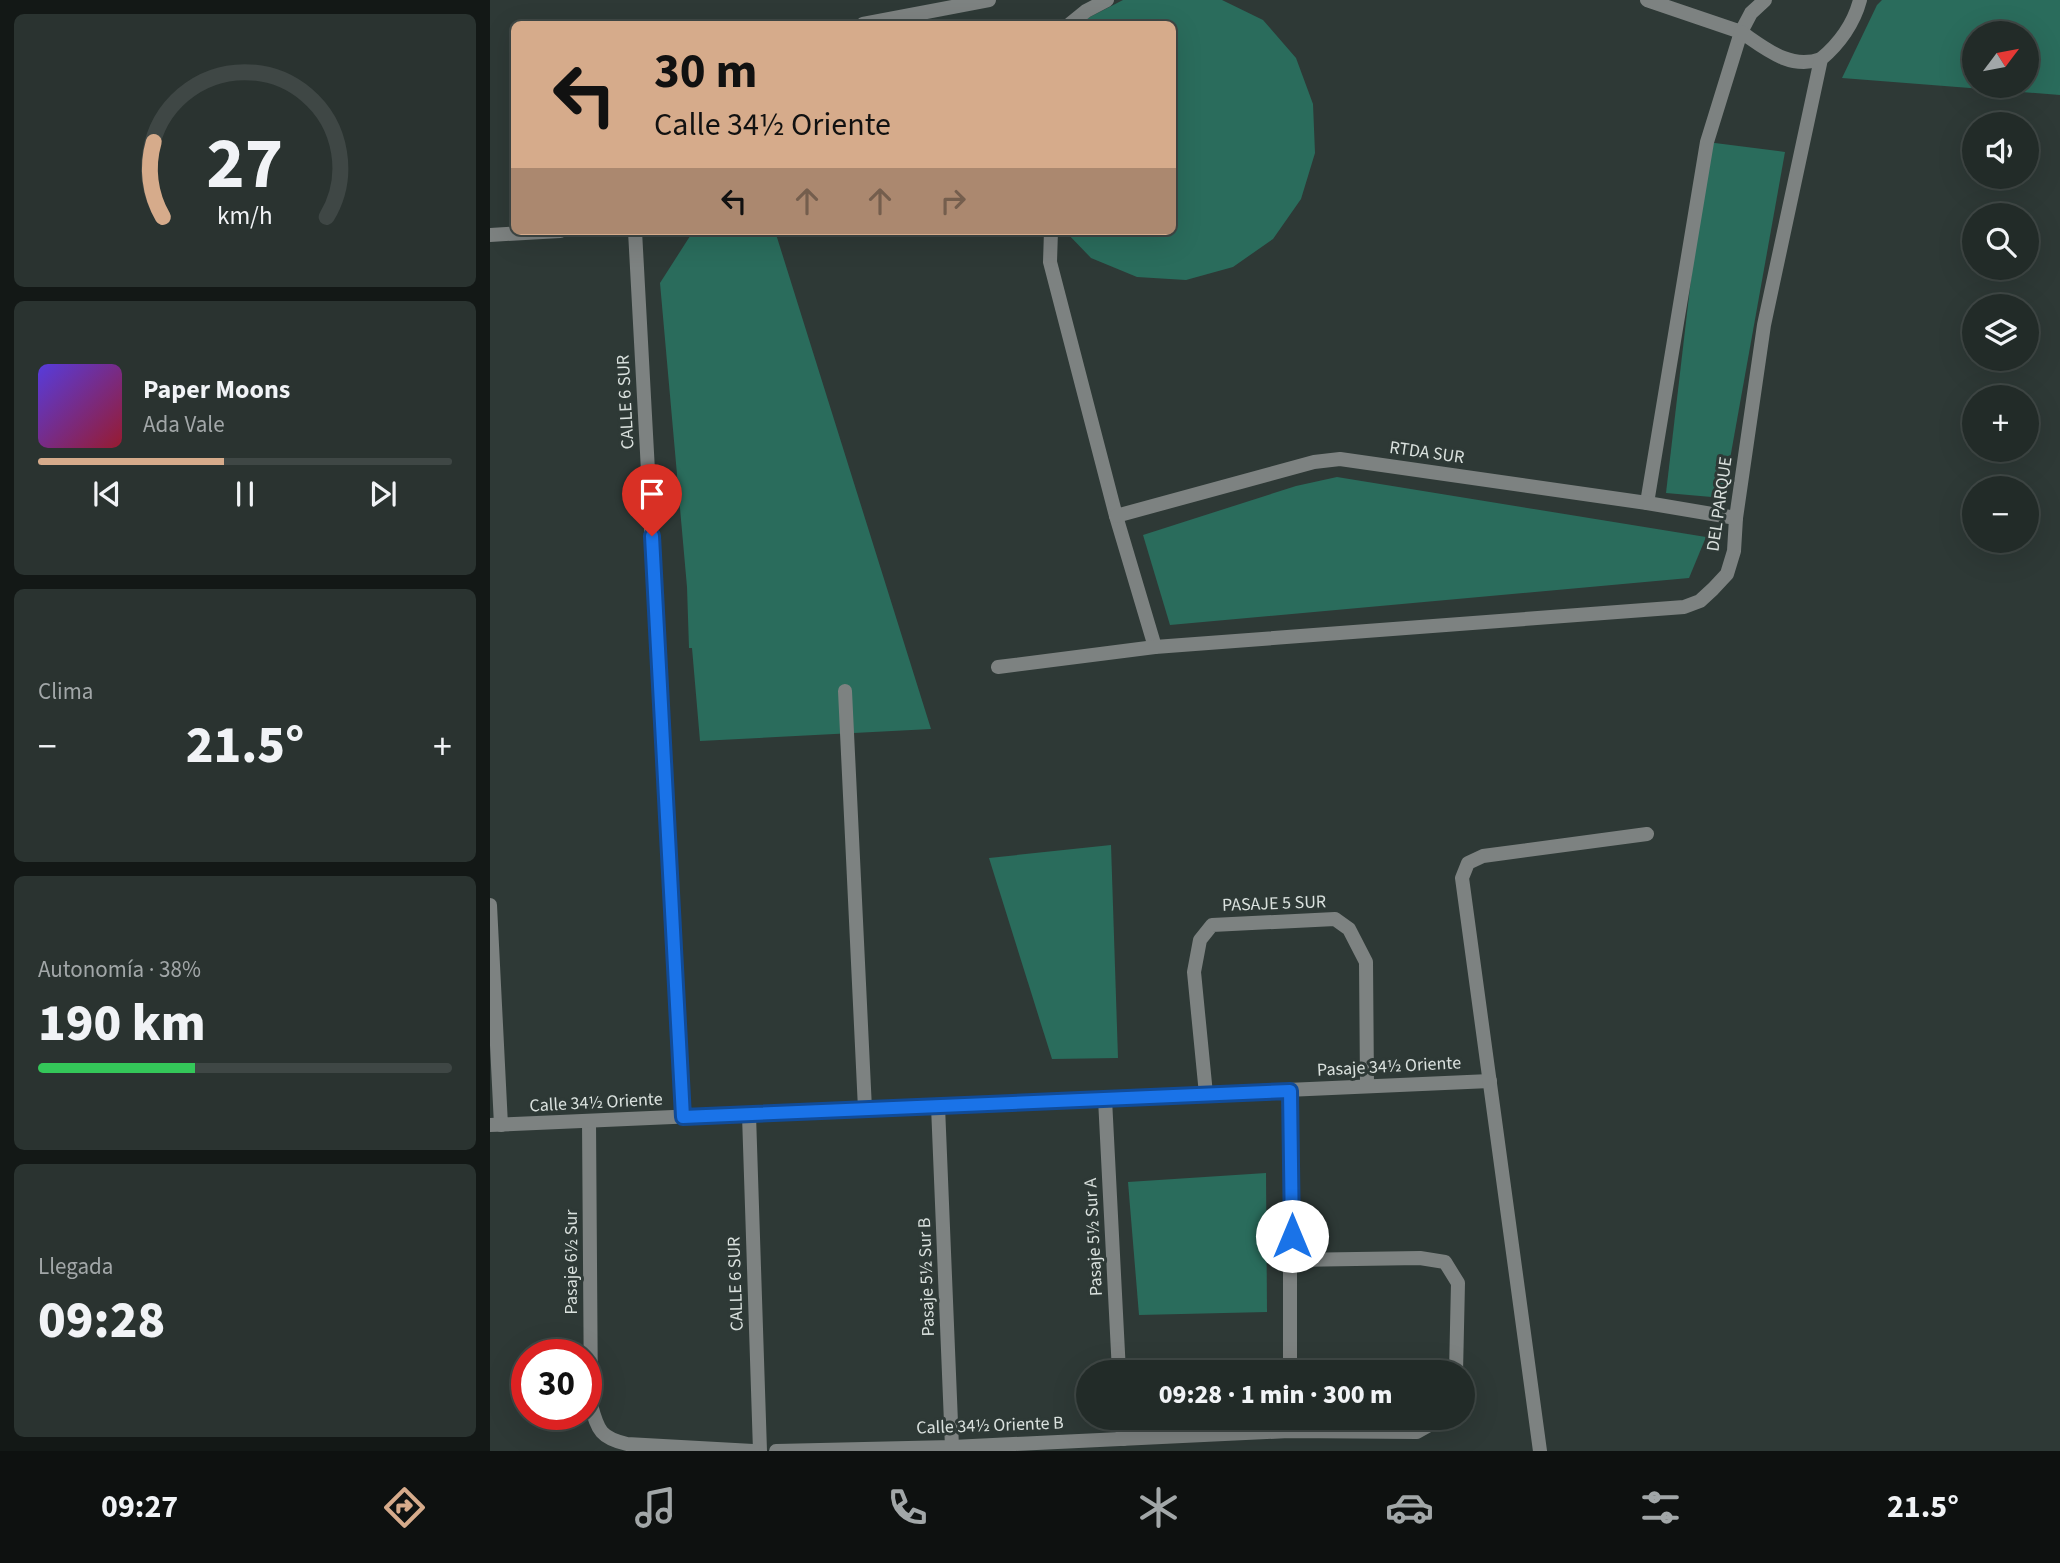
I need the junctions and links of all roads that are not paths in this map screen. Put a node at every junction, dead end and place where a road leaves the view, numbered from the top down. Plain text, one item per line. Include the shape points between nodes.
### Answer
1 (989, 0) edge
2 (1107, 0) edge
3 (1647, 0) edge
4 (1765, 0) edge
5 (1860, 0) edge
6 (879, 21) edge
7 (1074, 21) edge
8 (1741, 32) junction
9 (1821, 59) junction
10 (511, 234) edge
11 (490, 235) edge
12 (635, 235) edge
13 (1051, 235) edge
14 (1647, 503) junction
15 (1116, 516) junction
16 (1737, 518) junction
17 (1155, 647) junction
18 (998, 667) dead end
19 (845, 691) dead end
20 (1647, 834) dead end
21 (490, 905) edge
22 (1490, 1081) junction
23 (1367, 1085) junction
24 (1290, 1091) junction
25 (1206, 1094) junction
26 (1105, 1099) junction
27 (938, 1106) junction
28 (865, 1109) junction
29 (750, 1115) junction
30 (683, 1117) junction
31 (589, 1121) junction
32 (496, 1125) edge
33 (1292, 1261) junction
34 (1118, 1360) edge
35 (1290, 1360) edge
36 (1456, 1360) edge
37 (1123, 1430) edge
38 (1223, 1430) edge
39 (1385, 1430) edge
40 (1421, 1430) edge
41 (1123, 1439) junction
42 (952, 1447) junction
43 (753, 1451) edge
44 (760, 1451) edge
45 (776, 1451) edge
46 (1540, 1451) edge

1 - 6 street
2 - 7 street
3 - 8 street
4 - 8 street
5 - 9 street, DEL PARQUE via 1835,48
8 - 9 street via 1792,62 1809,64
8 - 14 street via 1707,142
9 - 16 street, DEL PARQUE via 1764,325
10 - 11 street
12 - 30 street, CALLE 6 SUR
13 - 15 street via 1050,262
14 - 15 street, RTDA SUR via 1340,459 1314,461
14 - 16 street, RTDA SUR
15 - 17 street
16 - 17 street, DEL PARQUE via 1727,574 1700,601 1684,607
17 - 18 street, DEL PARQUE
19 - 28 street
20 - 22 street via 1482,856 1468,863 1462,878
21 - 32 street
22 - 23 street, Pasaje 34½ Oriente
22 - 46 street
23 - 24 street, Pasaje 34½ Oriente
23 - 25 street, PASAJE 5 SUR via 1366,962 1349,929 1335,919 1212,925 1200,940 1194,972
24 - 25 street, Calle 34½ Oriente
24 - 33 street
25 - 26 street, Calle 34½ Oriente
26 - 27 street, Calle 34½ Oriente
26 - 34 street, Pasaje 5½ Sur A
27 - 28 street, Calle 34½ Oriente
27 - 42 street, Pasaje 5½ Sur B
28 - 29 street, Calle 34½ Oriente
29 - 30 street, Calle 34½ Oriente
29 - 44 street, CALLE 6 SUR
30 - 31 street, Calle 34½ Oriente
31 - 32 street, Calle 34½ Oriente
31 - 43 street, Pasaje 6½ Sur via 591,1405 596,1425 610,1440 627,1444
33 - 35 street
33 - 36 street via 1420,1258 1445,1262 1458,1283
37 - 41 street
38 - 41 street, Calle 34½ Oriente B
39 - 40 street, Calle 34½ Oriente B
41 - 42 street, Calle 34½ Oriente B
42 - 45 street, Calle 34½ Oriente B

